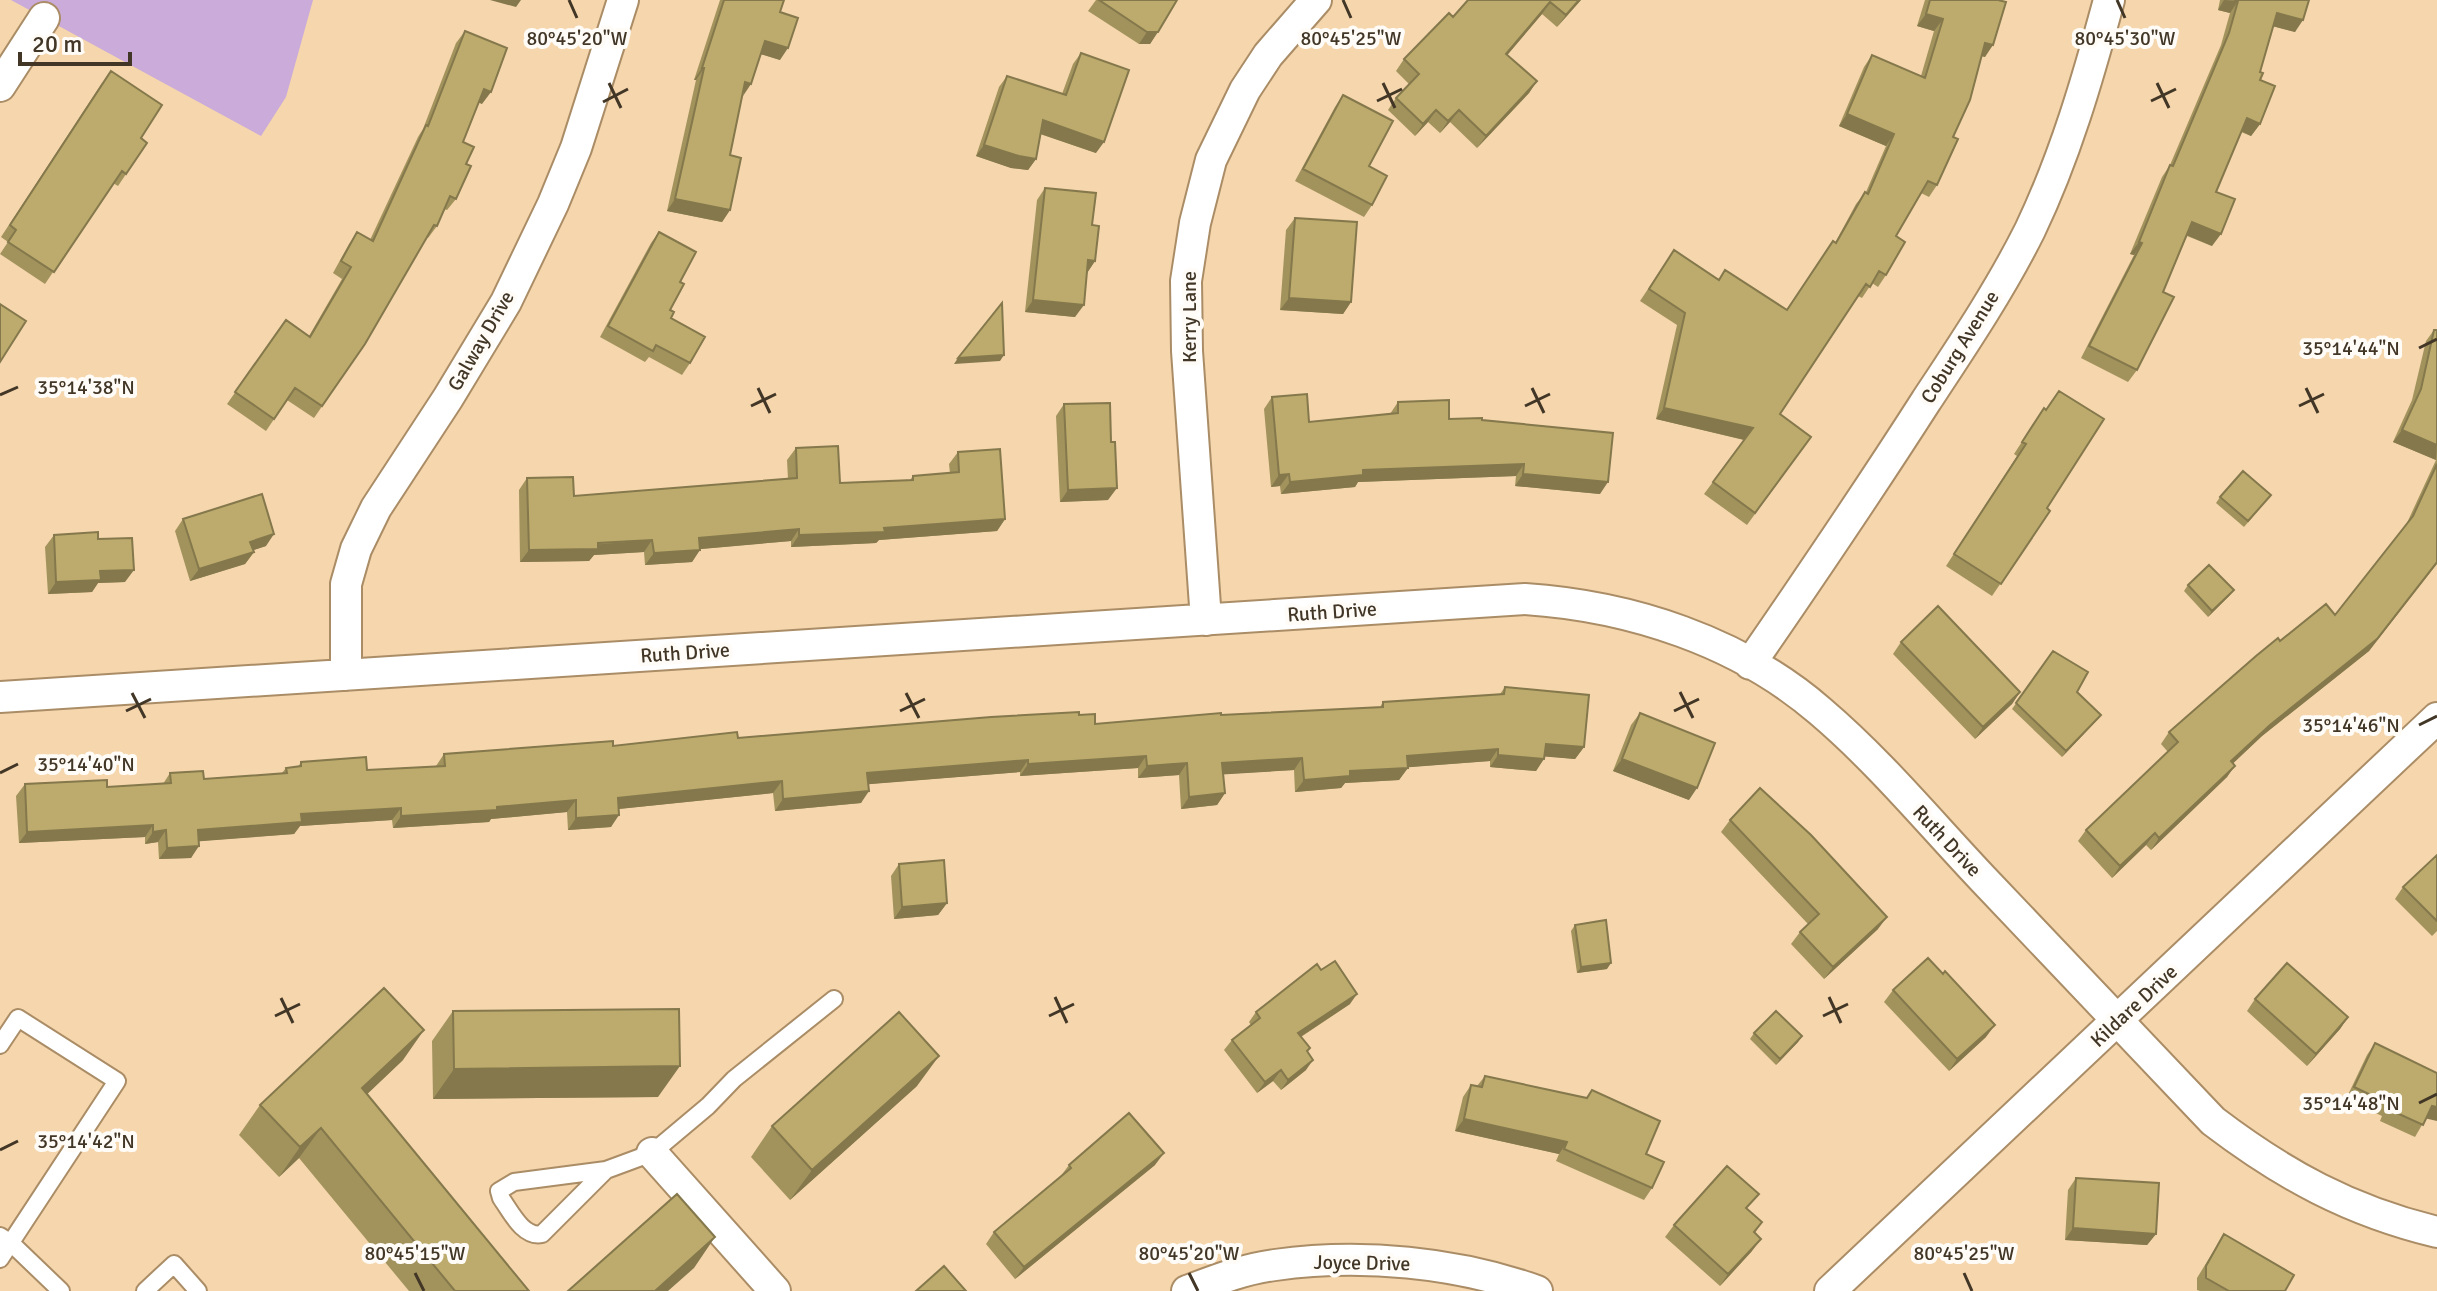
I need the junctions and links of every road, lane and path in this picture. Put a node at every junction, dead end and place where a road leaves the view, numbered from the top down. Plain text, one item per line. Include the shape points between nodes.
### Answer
1 (623, 0) edge
2 (1316, 0) edge
3 (2109, 0) edge
4 (44, 18) dead end
5 (0, 86) edge
6 (1206, 620) junction
7 (1750, 664) junction
8 (346, 675) junction
9 (0, 697) edge
10 (2437, 718) edge
11 (834, 999) dead end
12 (2118, 1022) junction
13 (0, 1045) edge
14 (652, 1153) junction
15 (606, 1170) junction
16 (2437, 1232) edge
17 (6, 1240) edge
18 (0, 1259) edge
19 (61, 1291) edge
20 (145, 1291) edge
21 (198, 1291) edge
22 (775, 1291) edge
23 (1187, 1291) edge
24 (1537, 1291) edge
25 (1830, 1291) edge

1 - 8 street, Galway Drive via 576,148 506,302 376,508 356,549 346,584
2 - 6 street, Kerry Lane via 1245,90 1211,160 1195,223 1186,281 1187,351
3 - 7 street, Coburg Avenue via 2088,78 2030,230 1897,447
4 - 5 street
6 - 7 street, Ruth Drive via 1525,599 1565,602 1679,629
6 - 8 street, Ruth Drive
7 - 12 street, Ruth Drive via 1819,709 1874,760
8 - 9 street, Ruth Drive
10 - 12 street, Kildare Drive
11 - 14 lane
12 - 16 street, Ruth Drive via 2213,1121 2253,1151 2346,1203
12 - 25 street, Kildare Drive
13 - 17 lane via 18,1018 117,1081
14 - 15 lane
14 - 22 street
15 - 15 lane via 535,1236 527,1233 499,1191 514,1182
17 - 18 lane
17 - 19 lane
20 - 21 lane via 174,1264
23 - 24 street, Joyce Drive via 1274,1265 1328,1261 1434,1265

